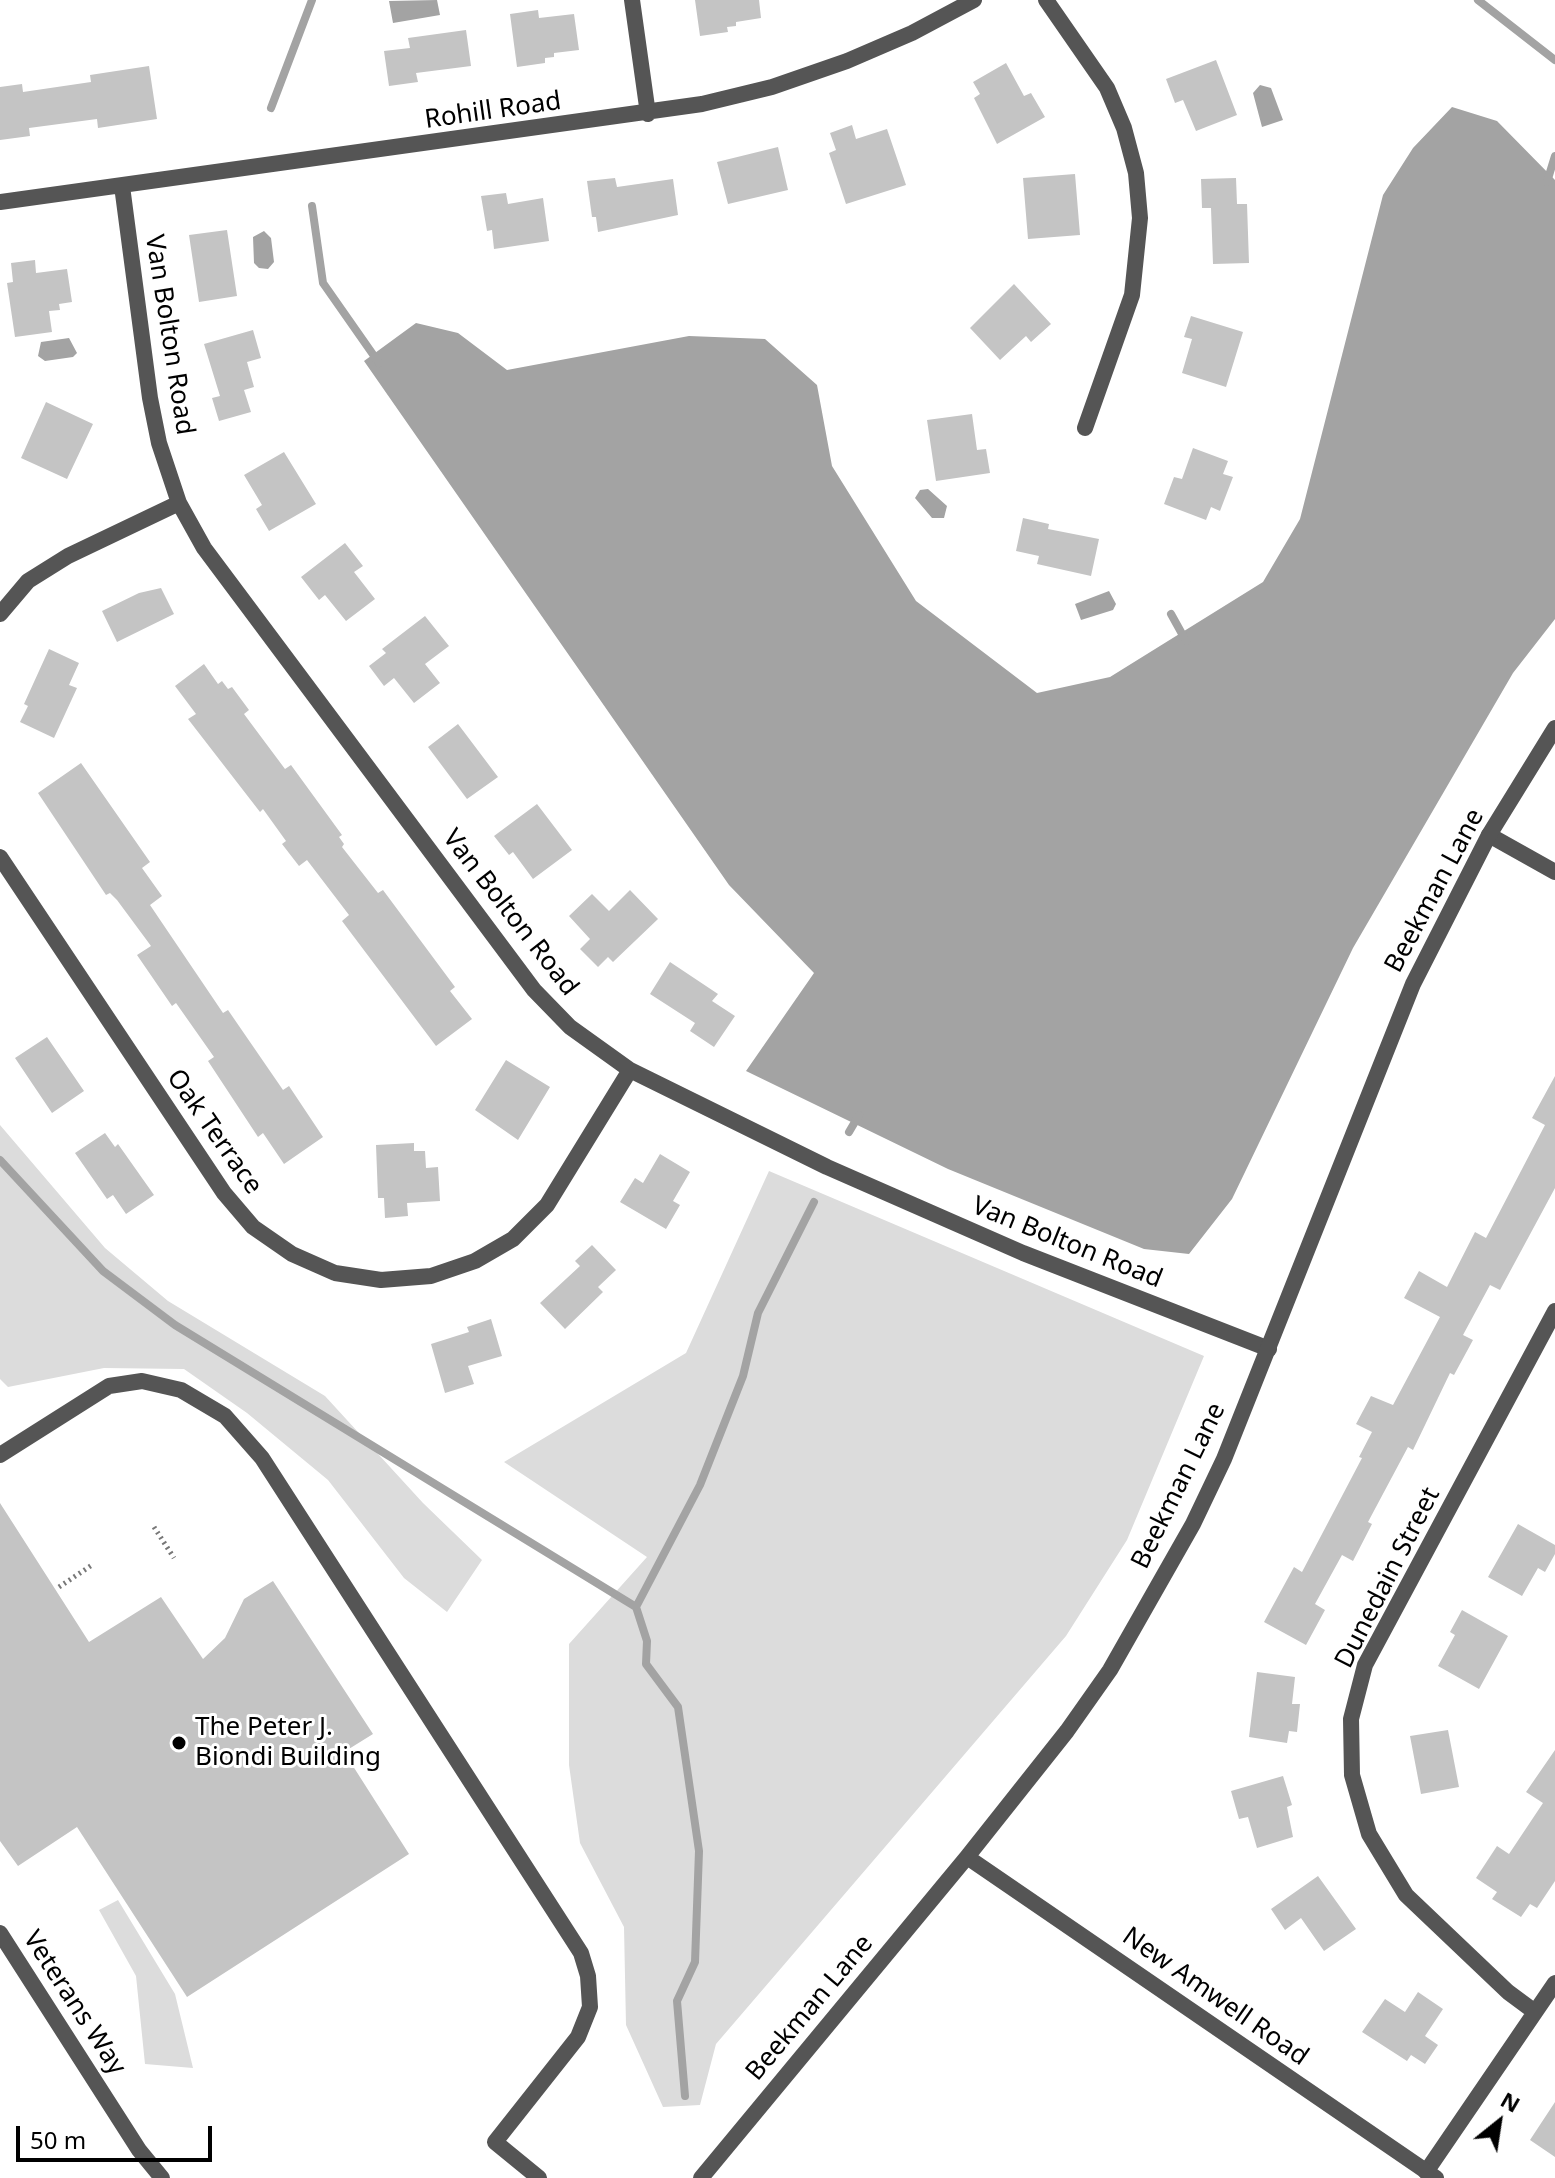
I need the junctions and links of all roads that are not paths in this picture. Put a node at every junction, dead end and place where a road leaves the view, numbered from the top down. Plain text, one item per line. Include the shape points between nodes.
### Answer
1 (632, 0) edge
2 (974, 0) edge
3 (1046, 0) edge
4 (648, 114) junction
5 (122, 186) junction
6 (0, 202) edge
7 (1085, 428) dead end
8 (179, 503) junction
9 (0, 614) edge
10 (1555, 728) edge
11 (1489, 835) junction
12 (0, 857) edge
13 (1555, 872) edge
14 (630, 1070) junction
15 (1555, 1311) edge
16 (1269, 1349) junction
17 (0, 1455) edge
18 (967, 1857) junction
19 (0, 1933) edge
20 (1555, 1983) edge
21 (1535, 2012) junction
22 (1431, 2175) edge
23 (162, 2178) edge
24 (539, 2178) edge
25 (701, 2178) edge

1 - 4 street
2 - 4 street, Rohill Road via 847,61 772,87
3 - 7 street via 1107,88 1136,173 1140,218 1132,295
4 - 5 street, Rohill Road
5 - 6 street, Rohill Road
5 - 8 street, Van Bolton Road via 150,398
8 - 9 street via 68,556 28,581
8 - 14 street, Van Bolton Road via 204,548 534,990 570,1027
10 - 11 street, Beekman Lane
11 - 13 street
11 - 16 street, Beekman Lane via 1437,932 1381,1056
12 - 14 street, Oak Terrace via 224,1193 253,1227 292,1254 335,1273 381,1280 431,1276 475,1261 513,1239 547,1205
14 - 16 street, Van Bolton Road via 947,1221
15 - 21 street, Dunedain Street via 1365,1665 1351,1719 1352,1775 1369,1834 1406,1895
16 - 18 street, Beekman Lane via 1193,1524 1110,1670
17 - 24 street via 109,1386 142,1381 181,1390 225,1416 262,1458 581,1953 590,2007 578,2037 495,2142
18 - 22 street, New Amwell Road
18 - 25 street, Beekman Lane
19 - 23 street, Veterans Way
20 - 21 street
21 - 22 street

